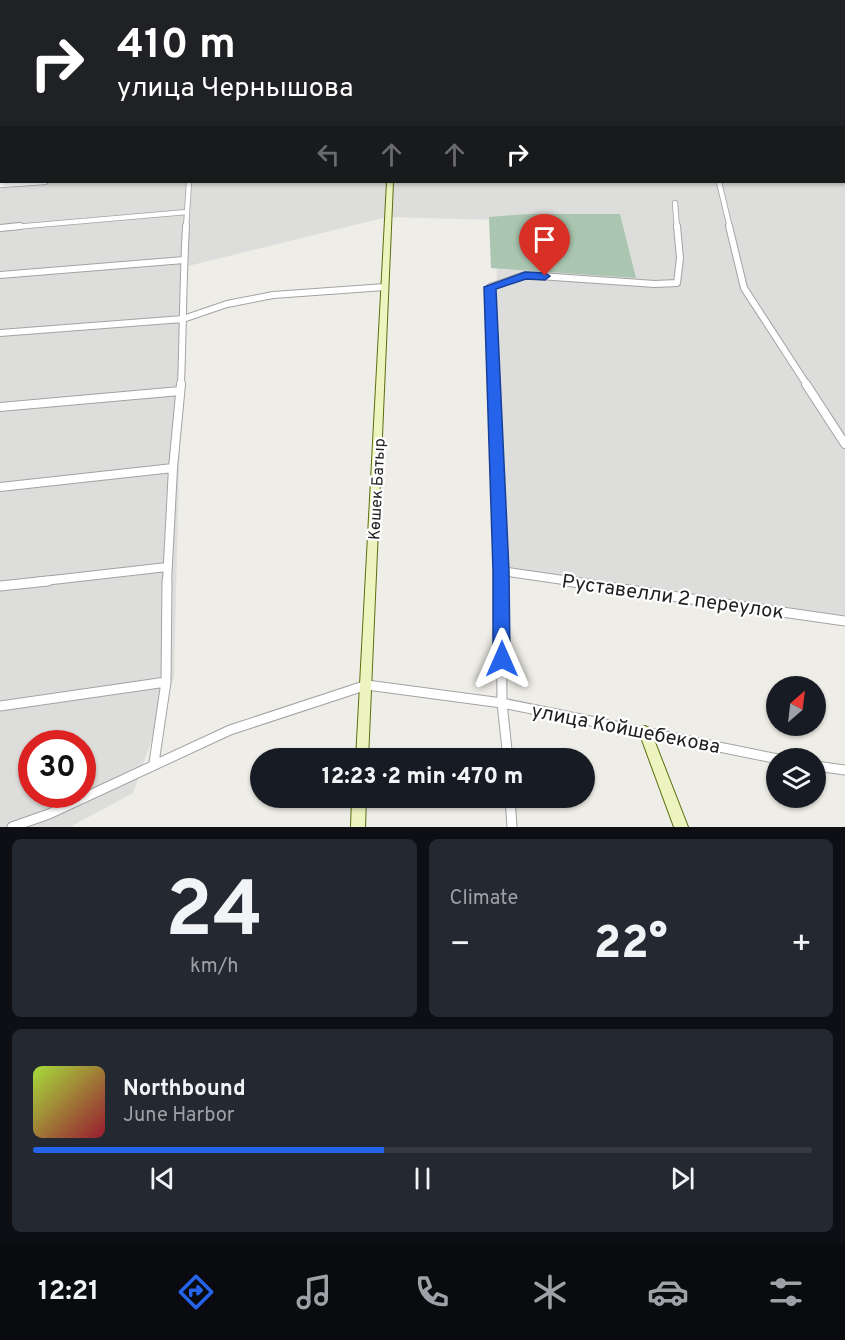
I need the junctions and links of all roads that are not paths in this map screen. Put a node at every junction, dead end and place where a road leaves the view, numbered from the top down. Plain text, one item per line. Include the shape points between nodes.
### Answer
1 (30, 183) edge
2 (189, 183) edge
3 (390, 183) edge
4 (719, 183) edge
5 (0, 185) edge
6 (675, 204) dead end
7 (187, 212) junction
8 (0, 228) edge
9 (184, 260) junction
10 (0, 275) edge
11 (385, 286) junction
12 (183, 319) junction
13 (0, 333) edge
14 (180, 391) junction
15 (0, 407) edge
16 (845, 444) edge
17 (172, 468) junction
18 (0, 486) edge
19 (167, 567) junction
20 (501, 571) junction
21 (0, 586) edge
22 (845, 621) edge
23 (166, 682) junction
24 (367, 685) junction
25 (502, 704) junction
26 (0, 706) edge
27 (645, 732) junction
28 (363, 748) edge
29 (507, 748) edge
30 (766, 757) edge
31 (154, 763) junction
32 (826, 767) edge
33 (845, 770) edge
34 (359, 808) edge
35 (511, 808) edge
36 (12, 827) edge
37 (358, 827) edge
38 (512, 827) edge
39 (681, 827) edge

1 - 5 street
2 - 7 street
3 - 11 street, Көшек Батыр
4 - 16 street via 744,288
6 - 20 street via 680,258 677,283 525,276 490,287
7 - 8 street
7 - 9 street
9 - 10 street
9 - 12 street
11 - 12 street via 273,295 227,304
11 - 24 street, Көшек Батыр
12 - 13 street
12 - 14 street
14 - 15 street
14 - 17 street
17 - 18 street
17 - 19 street
19 - 21 street
19 - 23 street
20 - 22 street, Руставелли 2 переулок
20 - 25 street
23 - 26 street
23 - 31 street
24 - 25 street, улица Койшебекова
24 - 28 street, Көшек Батыр
24 - 31 street via 230,729
25 - 27 street, улица Койшебекова
25 - 29 street
27 - 30 street, улица Койшебекова
27 - 39 street
31 - 36 street via 49,814
32 - 33 street
34 - 37 street
35 - 38 street

